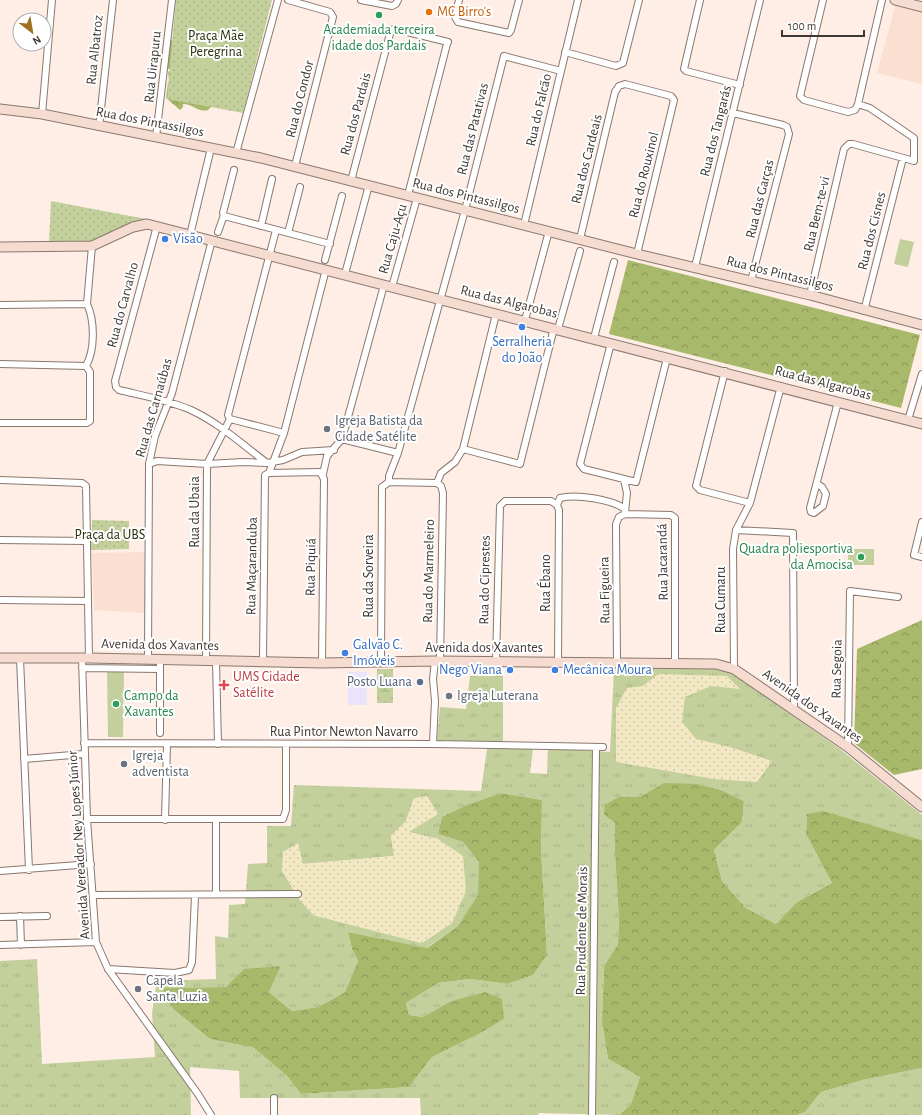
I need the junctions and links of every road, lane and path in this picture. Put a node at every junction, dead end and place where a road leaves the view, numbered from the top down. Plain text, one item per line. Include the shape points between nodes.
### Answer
1 (52, 0) edge
2 (113, 0) edge
3 (172, 0) edge
4 (288, 0) edge
5 (361, 0) edge
6 (398, 0) edge
7 (459, 0) edge
8 (519, 0) edge
9 (578, 0) edge
10 (639, 0) edge
11 (700, 0) edge
12 (760, 0) edge
13 (823, 0) edge
14 (882, 0) edge
15 (895, 0) edge
16 (277, 1) edge
17 (922, 7) edge
18 (391, 30) joint
19 (565, 52) junction
20 (561, 71) junction
21 (740, 85) junction
22 (619, 86) joint
23 (858, 104) junction
24 (0, 109) edge
25 (733, 113) junction
26 (42, 114) junction
27 (99, 127) junction
28 (156, 137) junction
29 (211, 148) junction
30 (236, 153) junction
31 (903, 158) junction
32 (295, 166) junction
33 (234, 170) dead end
34 (272, 178) dead end
35 (351, 181) junction
36 (369, 185) junction
37 (300, 187) dead end
38 (342, 196) dead end
39 (413, 196) junction
40 (465, 210) junction
41 (224, 215) junction
42 (524, 225) junction
43 (157, 226) junction
44 (261, 226) junction
45 (276, 230) junction
46 (549, 231) junction
47 (218, 232) dead end
48 (288, 233) junction
49 (190, 235) junction
50 (580, 239) junction
51 (212, 240) junction
52 (330, 244) junction
53 (92, 246) junction
54 (0, 247) edge
55 (580, 251) dead end
56 (637, 254) junction
57 (269, 255) junction
58 (614, 262) dead end
59 (326, 265) junction
60 (695, 267) junction
61 (345, 274) junction
62 (751, 281) junction
63 (388, 286) junction
64 (810, 295) junction
65 (441, 299) junction
66 (0, 305) edge
67 (86, 305) junction
68 (864, 311) junction
69 (496, 314) junction
70 (525, 320) junction
71 (922, 325) edge
72 (556, 328) junction
73 (594, 338) junction
74 (611, 343) junction
75 (667, 358) junction
76 (0, 364) edge
77 (88, 368) junction
78 (724, 371) junction
79 (922, 374) edge
80 (781, 386) junction
81 (169, 402) junction
82 (838, 402) junction
83 (230, 419) junction
84 (908, 420) junction
85 (0, 423) edge
86 (922, 424) edge
87 (223, 431) junction
88 (284, 433) junction
89 (342, 439) junction
90 (463, 449) junction
91 (334, 450) junction
92 (398, 453) junction
93 (270, 463) junction
94 (149, 464) junction
95 (207, 464) junction
96 (268, 473) junction
97 (321, 473) junction
98 (0, 480) edge
99 (624, 480) junction
100 (389, 482) junction
101 (438, 483) junction
102 (817, 484) junction
103 (750, 503) junction
104 (557, 505) junction
105 (625, 511) junction
106 (619, 517) joint
107 (922, 522) edge
108 (736, 530) junction
109 (0, 540) edge
110 (87, 541) junction
111 (922, 558) edge
112 (898, 597) dead end
113 (0, 600) edge
114 (87, 601) junction
115 (0, 658) edge
116 (20, 658) junction
117 (86, 658) junction
118 (123, 658) junction
119 (143, 659) junction
120 (206, 661) junction
121 (216, 661) junction
122 (263, 661) junction
123 (381, 662) junction
124 (437, 662) junction
125 (496, 662) junction
126 (558, 662) junction
127 (322, 663) junction
128 (617, 663) junction
129 (160, 664) junction
130 (675, 664) junction
131 (82, 668) junction
132 (123, 668) junction
133 (138, 668) junction
134 (734, 670) junction
135 (794, 710) junction
136 (160, 733) dead end
137 (84, 743) junction
138 (167, 744) junction
139 (218, 744) junction
140 (286, 744) junction
141 (433, 744) junction
142 (596, 747) junction
143 (603, 747) dead end
144 (848, 747) junction
145 (84, 754) junction
146 (24, 759) junction
147 (922, 807) edge
148 (87, 819) junction
149 (165, 820) junction
150 (216, 820) junction
151 (91, 864) junction
152 (29, 870) junction
153 (0, 871) edge
154 (216, 894) junction
155 (298, 894) dead end
156 (93, 896) junction
157 (195, 896) junction
158 (20, 916) junction
159 (47, 916) dead end
160 (0, 917) edge
161 (96, 942) junction
162 (0, 945) edge
163 (20, 945) junction
164 (108, 969) junction
165 (274, 1098) dead end
166 (211, 1115) edge
167 (274, 1115) edge
168 (592, 1115) edge

1 - 26 street
2 - 27 street, Rua Albatroz
3 - 28 street, Rua Uirapuru
4 - 32 street, Rua do Condor via 332,14
5 - 6 street via 392,6
7 - 8 street via 455,17 458,22 509,33
9 - 19 street, Rua do Falcão
10 - 19 street via 623,64 616,66
11 - 21 street via 684,68 686,72
12 - 21 street, Rua dos Tangarás
13 - 23 street via 800,96 804,100 848,112 855,110
14 - 23 street
15 - 17 street
16 - 30 street
18 - 35 street, Rua dos Pardais
18 - 39 street, Rua Caju-Açu via 448,42
19 - 20 street, Rua do Falcão
20 - 40 street, Rua das Patativas via 504,56
20 - 42 street, Rua do Falcão
21 - 25 street, Rua dos Tangarás
22 - 50 street, Rua dos Cardeais via 615,92
22 - 56 street, Rua do Rouxinol via 625,84 671,96 674,103
23 - 31 street via 870,108 914,138 914,161
24 - 26 street, Rua dos Pintassilgos
25 - 60 street, Rua dos Tangarás
25 - 62 street, Rua das Garças via 783,125 787,127 789,134
26 - 27 street, Rua dos Pintassilgos
27 - 28 street, Rua dos Pintassilgos
28 - 29 street, Rua dos Pintassilgos
29 - 30 street, Rua dos Pintassilgos
29 - 49 street
30 - 32 street, Rua dos Pintassilgos
31 - 64 street, Rua Bem-te-vi via 853,144 844,149
31 - 68 street, Rua dos Cisnes
32 - 35 street, Rua dos Pintassilgos
33 - 41 street
34 - 44 street
35 - 36 street, Rua dos Pintassilgos
36 - 39 street, Rua dos Pintassilgos
36 - 61 street
37 - 48 street
38 - 52 street
39 - 40 street, Rua dos Pintassilgos
39 - 63 street, Rua Caju-Açu
40 - 42 street, Rua dos Pintassilgos
40 - 65 street, Rua das Patativas
41 - 44 street
41 - 47 street
42 - 46 street, Rua dos Pintassilgos
43 - 49 street, Rua das Algarobas
43 - 53 street, Rua das Algarobas via 137,225
43 - 81 street, Rua do Carvalho via 115,382 117,389
44 - 45 street
45 - 48 street
45 - 57 street, Rua da Ubaia
46 - 50 street, Rua dos Pintassilgos
46 - 70 street
48 - 52 street
49 - 51 street, Rua das Algarobas
50 - 56 street, Rua dos Pintassilgos
51 - 57 street, Rua das Algarobas
51 - 81 street, Rua das Carnaúbas
52 - 59 street
53 - 54 street
53 - 67 street
55 - 72 street
56 - 60 street, Rua dos Pintassilgos
57 - 59 street, Rua das Algarobas
57 - 83 street, Rua da Ubaia via 228,415
58 - 73 street
59 - 61 street, Rua das Algarobas
59 - 88 street
60 - 62 street, Rua dos Pintassilgos
61 - 63 street, Rua das Algarobas
62 - 64 street, Rua dos Pintassilgos
63 - 65 street, Rua das Algarobas
63 - 89 street
64 - 68 street, Rua dos Pintassilgos
65 - 69 street, Rua das Algarobas
65 - 92 street
66 - 67 street
67 - 77 street via 91,320 92,350
68 - 71 street, Rua dos Pintassilgos
69 - 70 street, Rua das Algarobas
69 - 90 street
70 - 72 street, Rua das Algarobas
72 - 73 street, Rua das Algarobas
72 - 90 street via 520,464
73 - 74 street, Rua das Algarobas
74 - 75 street, Rua das Algarobas
74 - 99 street via 581,467
75 - 78 street, Rua das Algarobas
75 - 99 street via 636,482
76 - 77 street
77 - 85 street via 90,421 87,424
78 - 80 street, Rua das Algarobas
78 - 103 street via 696,483 700,490
79 - 84 street
80 - 82 street, Rua das Algarobas
80 - 103 street
81 - 87 street via 200,415
81 - 94 street, Rua das Carnaúbas via 155,436
82 - 84 street, Rua das Algarobas
82 - 102 street
83 - 87 street, Rua da Ubaia
83 - 88 street
84 - 86 street, Rua das Algarobas
87 - 93 street
87 - 95 street, Rua da Ubaia
88 - 93 street, Rua Maçaranduba
89 - 91 street, Rua Piquiá
89 - 92 street
90 - 101 street via 455,462 441,473
91 - 93 street via 302,452
91 - 97 street, Rua Piquiá via 326,459
92 - 100 street
93 - 95 street
93 - 96 street, Rua Maçaranduba
94 - 95 street via 157,461
94 - 119 street, Rua das Carnaúbas
95 - 120 street, Rua da Ubaia
96 - 97 street
96 - 122 street, Rua Maçaranduba via 265,475
97 - 127 street, Rua Piquiá
98 - 110 street via 82,482 87,490
99 - 105 street via 627,493
100 - 101 street
100 - 123 street, Rua da Sorveira via 381,490
101 - 124 street, Rua do Marmeleiro via 442,486 443,492
102 - 102 street via 810,508 814,513 823,506 826,494
103 - 108 street, Rua Cumaru
104 - 105 street via 560,498 584,497 617,504
104 - 125 street, Rua do Ciprestes via 551,501 505,501 498,510
104 - 126 street, Rua Ébano
105 - 106 street, Rua Jacarandá
105 - 130 street, Rua Jacarandá via 671,515 675,518
106 - 128 street, Rua Figueira via 616,531
107 - 111 street via 914,555
108 - 134 street, Rua Cumaru via 733,549
108 - 135 street via 793,533
109 - 110 street
110 - 114 street
112 - 144 street, Rua Segoia via 850,592
113 - 114 street
114 - 117 street
115 - 116 street, Avenida dos Xavantes
116 - 117 street, Avenida dos Xavantes
116 - 146 street
117 - 118 street, Avenida dos Xavantes
117 - 131 street, Avenida Vereador Ney Lopes Júnior
118 - 119 street, Avenida dos Xavantes
118 - 132 street
119 - 129 street, Avenida dos Xavantes
119 - 133 street, Rua das Carnaúbas
120 - 121 street, Avenida dos Xavantes
120 - 129 street, Avenida dos Xavantes
121 - 122 street, Avenida dos Xavantes
121 - 139 street
122 - 127 street, Avenida dos Xavantes
123 - 124 street, Avenida dos Xavantes
123 - 127 street, Avenida dos Xavantes
124 - 125 street, Avenida dos Xavantes
124 - 141 street, Rua do Marmeleiro via 433,679
125 - 126 street, Avenida dos Xavantes
126 - 128 street, Avenida dos Xavantes
128 - 130 street, Avenida dos Xavantes
129 - 133 street, Avenida dos Xavantes
129 - 136 street
130 - 134 street, Avenida dos Xavantes via 716,664
131 - 132 street, Avenida dos Xavantes
131 - 137 street, Avenida Vereador Ney Lopes Júnior
132 - 133 street, Avenida dos Xavantes
134 - 135 street, Avenida dos Xavantes
135 - 144 street, Avenida dos Xavantes
137 - 138 street, Rua Pintor Newton Navarro
137 - 145 street, Avenida Vereador Ney Lopes Júnior
138 - 139 street, Rua Pintor Newton Navarro
138 - 149 street
139 - 140 street, Rua Pintor Newton Navarro
140 - 141 street, Rua Pintor Newton Navarro
140 - 150 street via 286,814 283,819
141 - 142 street, Rua Pintor Newton Navarro
142 - 143 street, Rua Pintor Newton Navarro
142 - 168 street, Rua Prudente de Morais
144 - 147 street, Avenida dos Xavantes
145 - 146 street
145 - 148 street, Avenida Vereador Ney Lopes Júnior
146 - 152 street
148 - 149 street
148 - 151 street, Avenida Vereador Ney Lopes Júnior
149 - 150 street
150 - 154 street
151 - 152 street
151 - 156 street, Avenida Vereador Ney Lopes Júnior
152 - 153 street
154 - 155 street
154 - 157 street
156 - 157 street
156 - 161 street, Avenida Vereador Ney Lopes Júnior
157 - 164 street via 192,962 189,970 176,973
158 - 159 street
158 - 160 street
158 - 163 street
161 - 163 street
161 - 164 street, Avenida Vereador Ney Lopes Júnior
162 - 163 street
164 - 166 street, Avenida Vereador Ney Lopes Júnior
165 - 167 street

